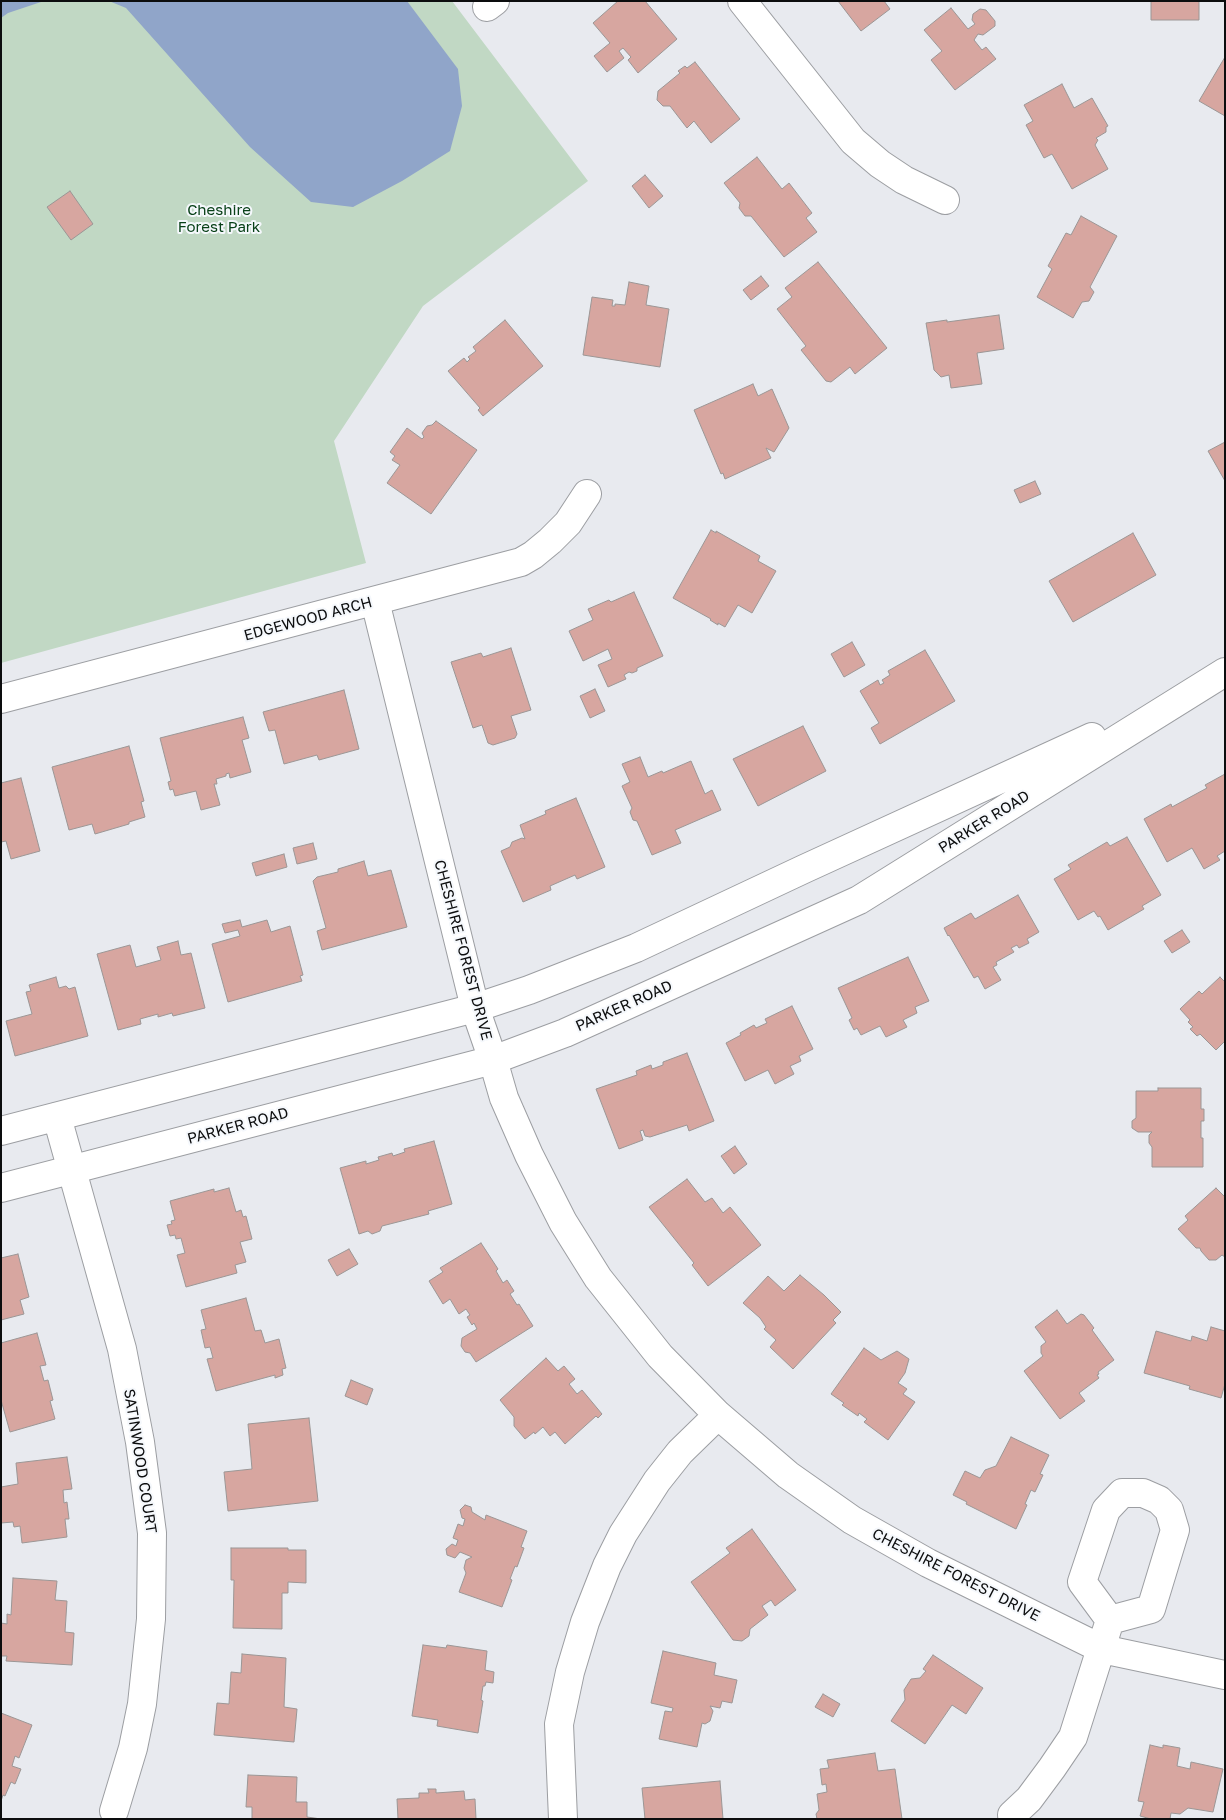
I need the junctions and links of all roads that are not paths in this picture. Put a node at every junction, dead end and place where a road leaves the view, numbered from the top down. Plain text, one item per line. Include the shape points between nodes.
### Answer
1 (742, 1) edge
2 (945, 200) dead end
3 (587, 494) dead end
4 (375, 601) junction
5 (1225, 672) edge
6 (1191, 692) junction
7 (1, 699) edge
8 (475, 1008) junction
9 (493, 1060) junction
10 (57, 1117) junction
11 (1, 1131) edge
12 (72, 1170) junction
13 (1, 1188) edge
14 (718, 1415) junction
15 (1110, 1620) dead end
16 (1102, 1649) junction
17 (1225, 1675) edge
18 (114, 1811) dead end
19 (1012, 1815) dead end
20 (563, 1819) edge

1 - 2 street via 853,140 904,180
3 - 4 street, EDGEWOOD ARCH via 568,523 533,555 520,562
4 - 7 street, EDGEWOOD ARCH
4 - 8 street, CHESHIRE FOREST DRIVE
5 - 6 street, PARKER ROAD
6 - 8 street, PARKER ROAD via 636,948
6 - 9 street, PARKER ROAD via 859,900 565,1033
8 - 9 street, CHESHIRE FOREST DRIVE
8 - 10 street, PARKER ROAD
9 - 12 street, PARKER ROAD
9 - 14 street, CHESHIRE FOREST DRIVE via 507,1106 562,1222 598,1278 660,1356
10 - 11 street, PARKER ROAD
10 - 12 street, SATINWOOD COURT
12 - 13 street, PARKER ROAD
12 - 18 street, SATINWOOD COURT via 122,1349 140,1442 152,1532 151,1619 142,1704
14 - 16 street, CHESHIRE FOREST DRIVE via 788,1475 852,1520 928,1563
14 - 20 street via 680,1452 657,1481 623,1534 585,1622 559,1724
15 - 16 street
16 - 17 street, CHESHIRE FOREST DRIVE
16 - 19 street via 1072,1737 1052,1768

